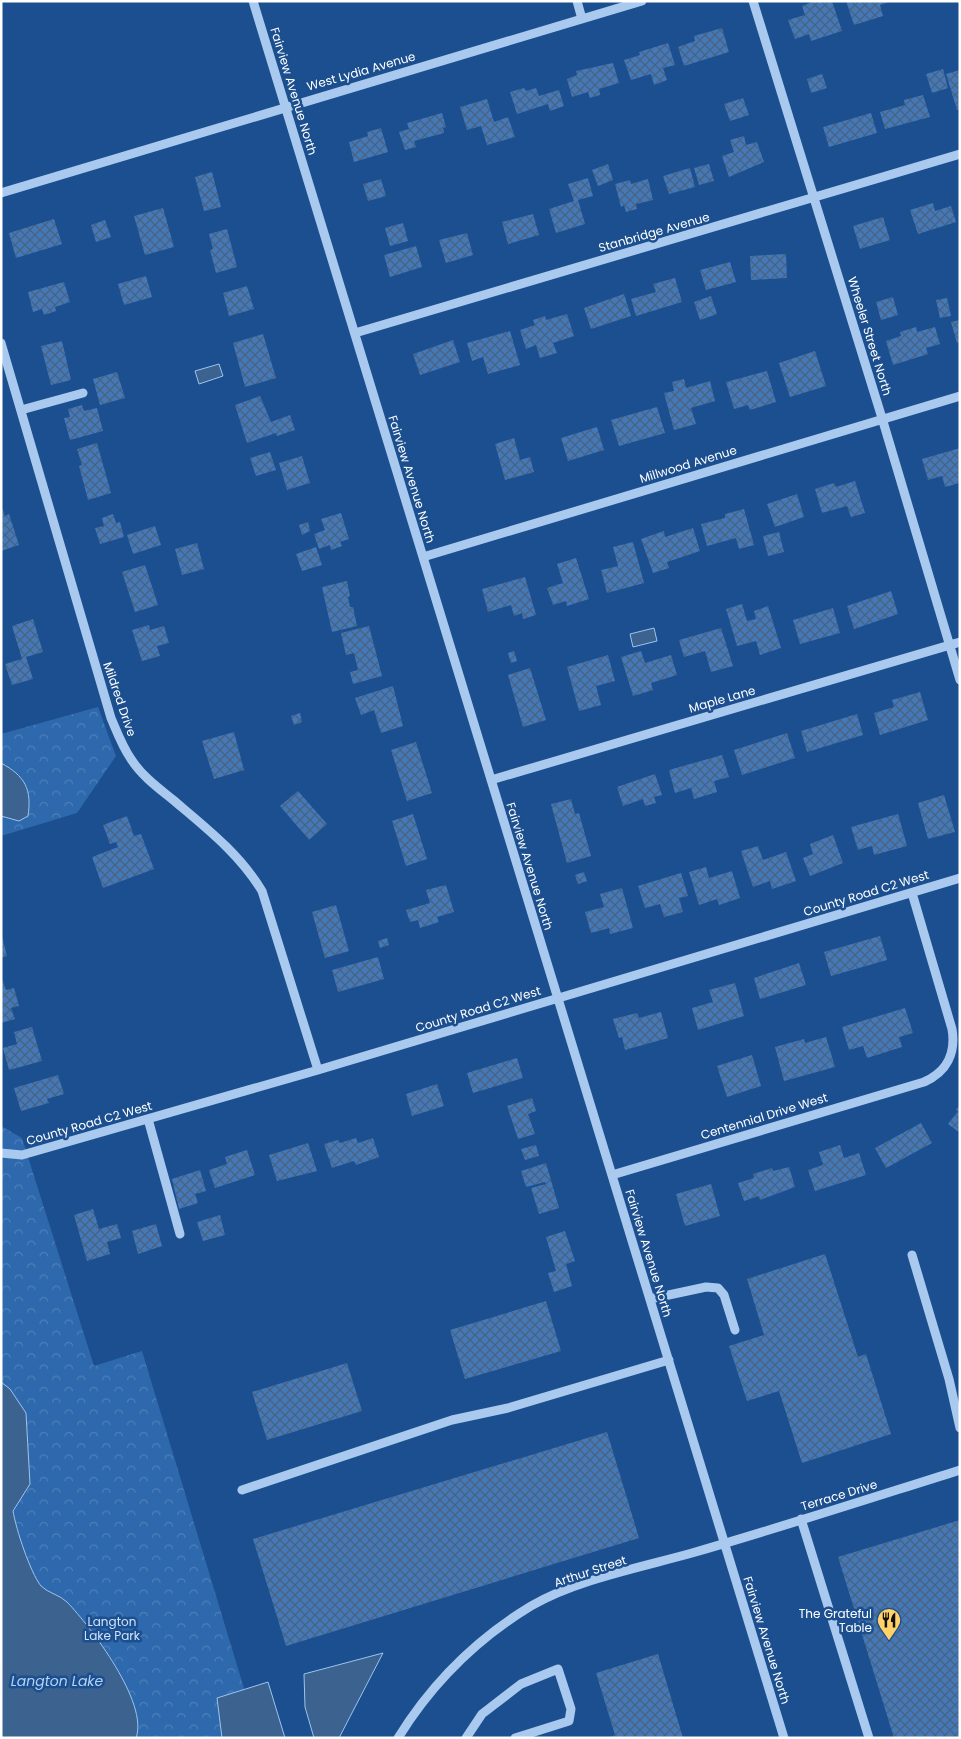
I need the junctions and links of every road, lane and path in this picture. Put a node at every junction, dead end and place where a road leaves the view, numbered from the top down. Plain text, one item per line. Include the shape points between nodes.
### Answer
1 (253, 1) edge
2 (577, 1) edge
3 (642, 1) edge
4 (753, 1) edge
5 (582, 19) junction
6 (285, 107) junction
7 (960, 154) edge
8 (1, 193) edge
9 (815, 198) junction
10 (355, 332) junction
11 (1, 343) edge
12 (84, 393) dead end
13 (960, 396) edge
14 (21, 410) junction
15 (882, 418) junction
16 (423, 556) junction
17 (960, 642) edge
18 (949, 645) junction
19 (960, 680) edge
20 (491, 780) junction
21 (960, 878) edge
22 (912, 893) junction
23 (558, 998) junction
24 (318, 1070) junction
25 (148, 1119) junction
26 (1, 1153) edge
27 (612, 1175) junction
28 (180, 1234) dead end
29 (912, 1256) dead end
30 (650, 1300) junction
31 (735, 1330) dead end
32 (669, 1360) junction
33 (960, 1428) edge
34 (960, 1470) edge
35 (242, 1490) dead end
36 (801, 1519) junction
37 (725, 1543) junction
38 (398, 1738) edge
39 (466, 1738) edge
40 (515, 1738) edge
41 (784, 1738) edge
42 (869, 1738) edge

1 - 6 street, Fairview Avenue North
2 - 5 street
3 - 5 street, West Lydia Avenue
4 - 9 street, Wheeler Street North
5 - 6 street, West Lydia Avenue
6 - 8 street, West Lydia Avenue
6 - 10 street, Fairview Avenue North
7 - 9 street, Stanbridge Avenue
9 - 10 street, Stanbridge Avenue
9 - 15 street, Wheeler Street North
10 - 16 street, Fairview Avenue North
11 - 14 street, Mildred Drive
12 - 14 street
13 - 15 street, Millwood Avenue
14 - 24 street, Mildred Drive via 119,739 146,777 214,834 249,870 262,891
15 - 16 street, Millwood Avenue
15 - 18 street, Wheeler Street North
16 - 20 street, Fairview Avenue North
17 - 18 street, Maple Lane
18 - 19 street, Wheeler Street North
18 - 20 street, Maple Lane
20 - 23 street, Fairview Avenue North
21 - 22 street, County Road C2 West
22 - 23 street, County Road C2 West
22 - 27 street, Centennial Drive West via 954,1041 947,1064 940,1072 924,1082
23 - 24 street, County Road C2 West
23 - 27 street, Fairview Avenue North
24 - 25 street, County Road C2 West
25 - 26 street, County Road C2 West via 22,1155
25 - 28 street
27 - 30 street, Fairview Avenue North
29 - 33 street via 949,1378
30 - 31 street via 718,1288 724,1295
30 - 32 street, Fairview Avenue North
32 - 35 street via 508,1408 452,1420
32 - 37 street, Fairview Avenue North
34 - 36 street, Terrace Drive
36 - 37 street, Terrace Drive
36 - 42 street
37 - 38 street, Arthur Street via 574,1587 533,1605 494,1630 451,1668 419,1703
37 - 41 street, Fairview Avenue North
39 - 40 street via 482,1714 521,1684 558,1669 571,1709 569,1721

